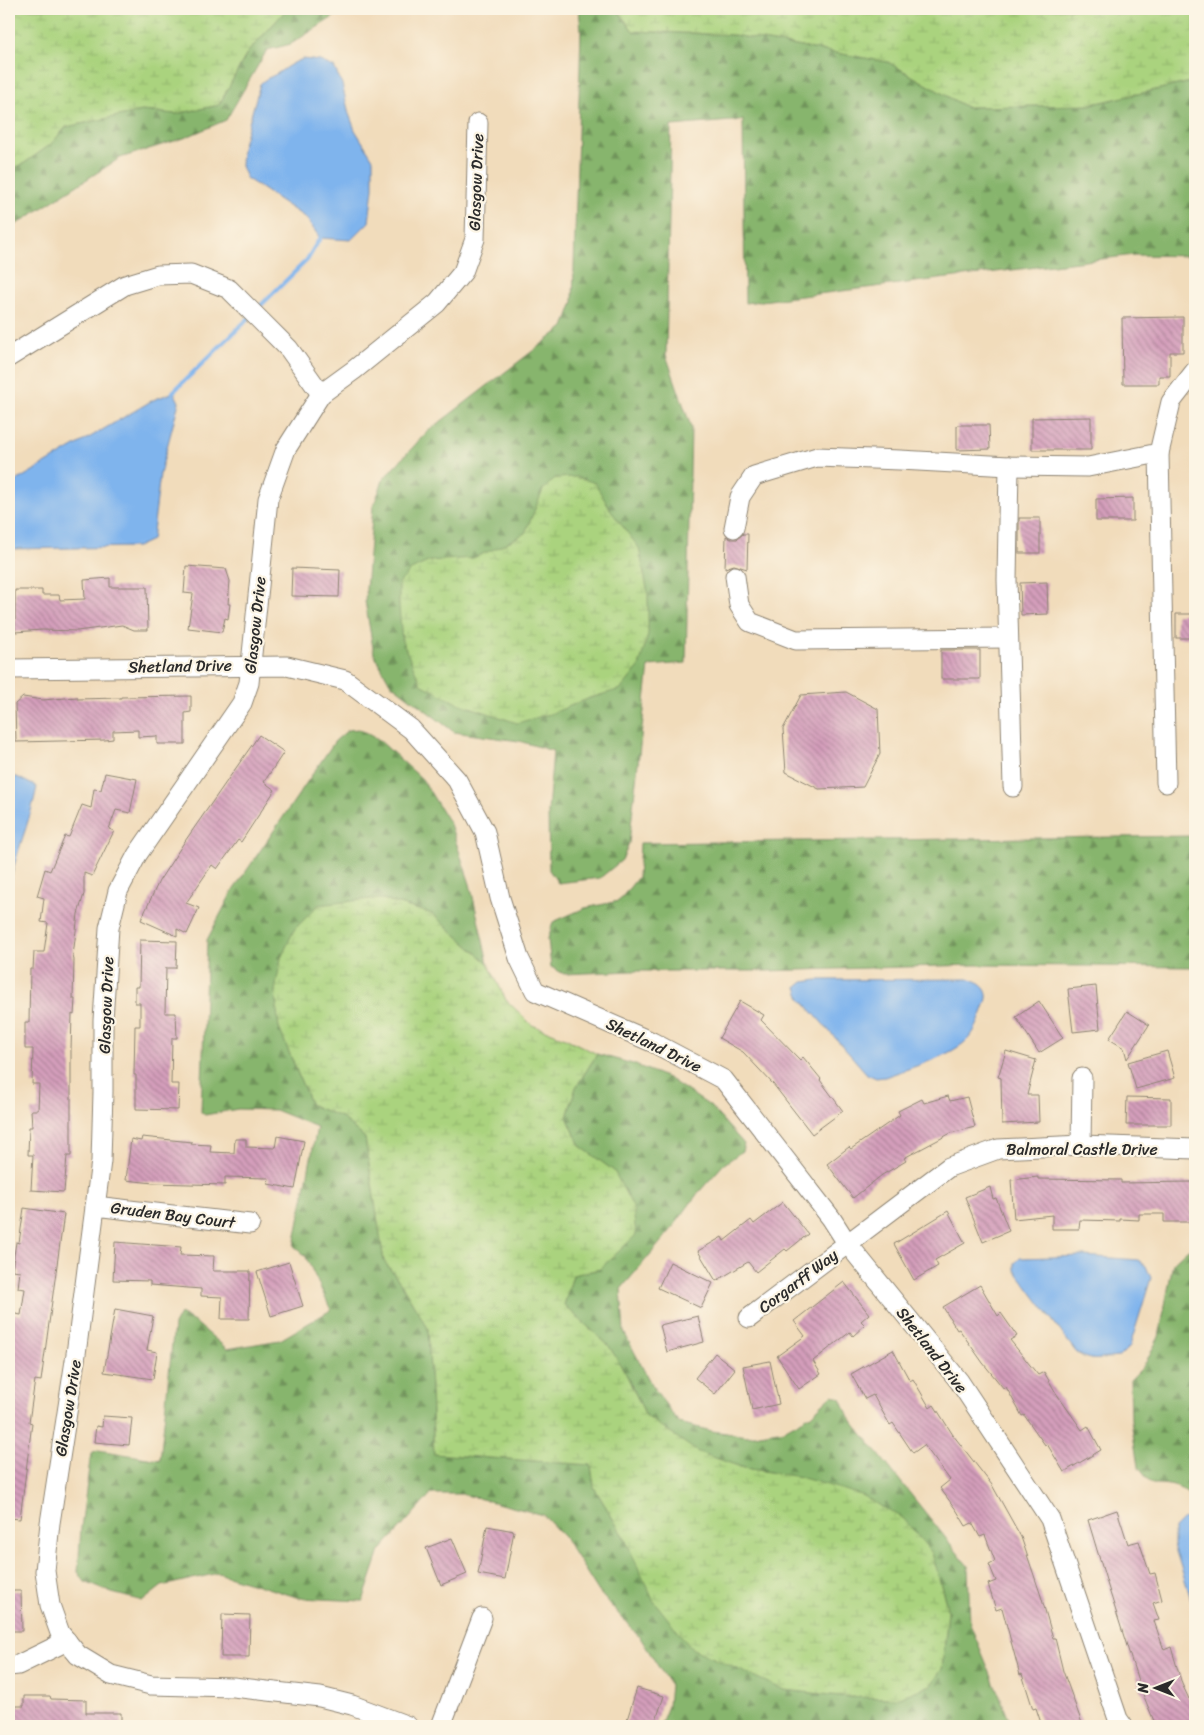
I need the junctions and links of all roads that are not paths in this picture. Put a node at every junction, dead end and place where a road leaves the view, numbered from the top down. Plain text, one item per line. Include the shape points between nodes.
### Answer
1 (478, 123) dead end
2 (9, 357) edge
3 (1195, 371) edge
4 (321, 394) junction
5 (1159, 453) junction
6 (1009, 466) junction
7 (734, 528) dead end
8 (735, 576) dead end
9 (1008, 638) junction
10 (251, 665) junction
11 (9, 669) edge
12 (1166, 783) dead end
13 (1013, 787) dead end
14 (1082, 1078) dead end
15 (1081, 1145) junction
16 (1195, 1149) edge
17 (95, 1206) junction
18 (250, 1224) dead end
19 (847, 1243) junction
20 (749, 1318) dead end
21 (482, 1618) dead end
22 (67, 1642) junction
23 (9, 1666) edge
24 (408, 1726) edge
25 (441, 1726) edge
26 (1123, 1726) edge

1 - 4 street, Glasgow Drive via 475,239 463,272 437,303
2 - 4 street via 124,285 158,275 191,274 229,289 289,349
3 - 5 street via 1171,402
4 - 10 street, Glasgow Drive via 286,449 268,499
5 - 6 street via 1088,467
5 - 12 street
6 - 7 street via 817,457 754,476 740,497
6 - 9 street
8 - 9 street via 739,605 750,622 796,640
9 - 13 street
10 - 11 street, Shetland Drive
10 - 17 street, Glasgow Drive via 242,703 137,855 118,891 109,928 103,1020 101,1161
10 - 19 street, Shetland Drive via 287,666 345,680 411,728 457,780 485,832 500,898 519,958 535,991 652,1042 724,1080
14 - 15 street
15 - 16 street, Balmoral Castle Drive
15 - 19 street, Balmoral Castle Drive via 998,1149 949,1167
17 - 18 street, Gruden Bay Court
17 - 22 street, Glasgow Drive via 45,1571 50,1605 60,1633
19 - 20 street, Corgarff Way
19 - 26 street, Shetland Drive via 959,1381 1050,1519
21 - 25 street
22 - 23 street via 18,1665
22 - 24 street, Glasgow Drive via 78,1655 111,1675 151,1685 233,1686 320,1697 352,1704

